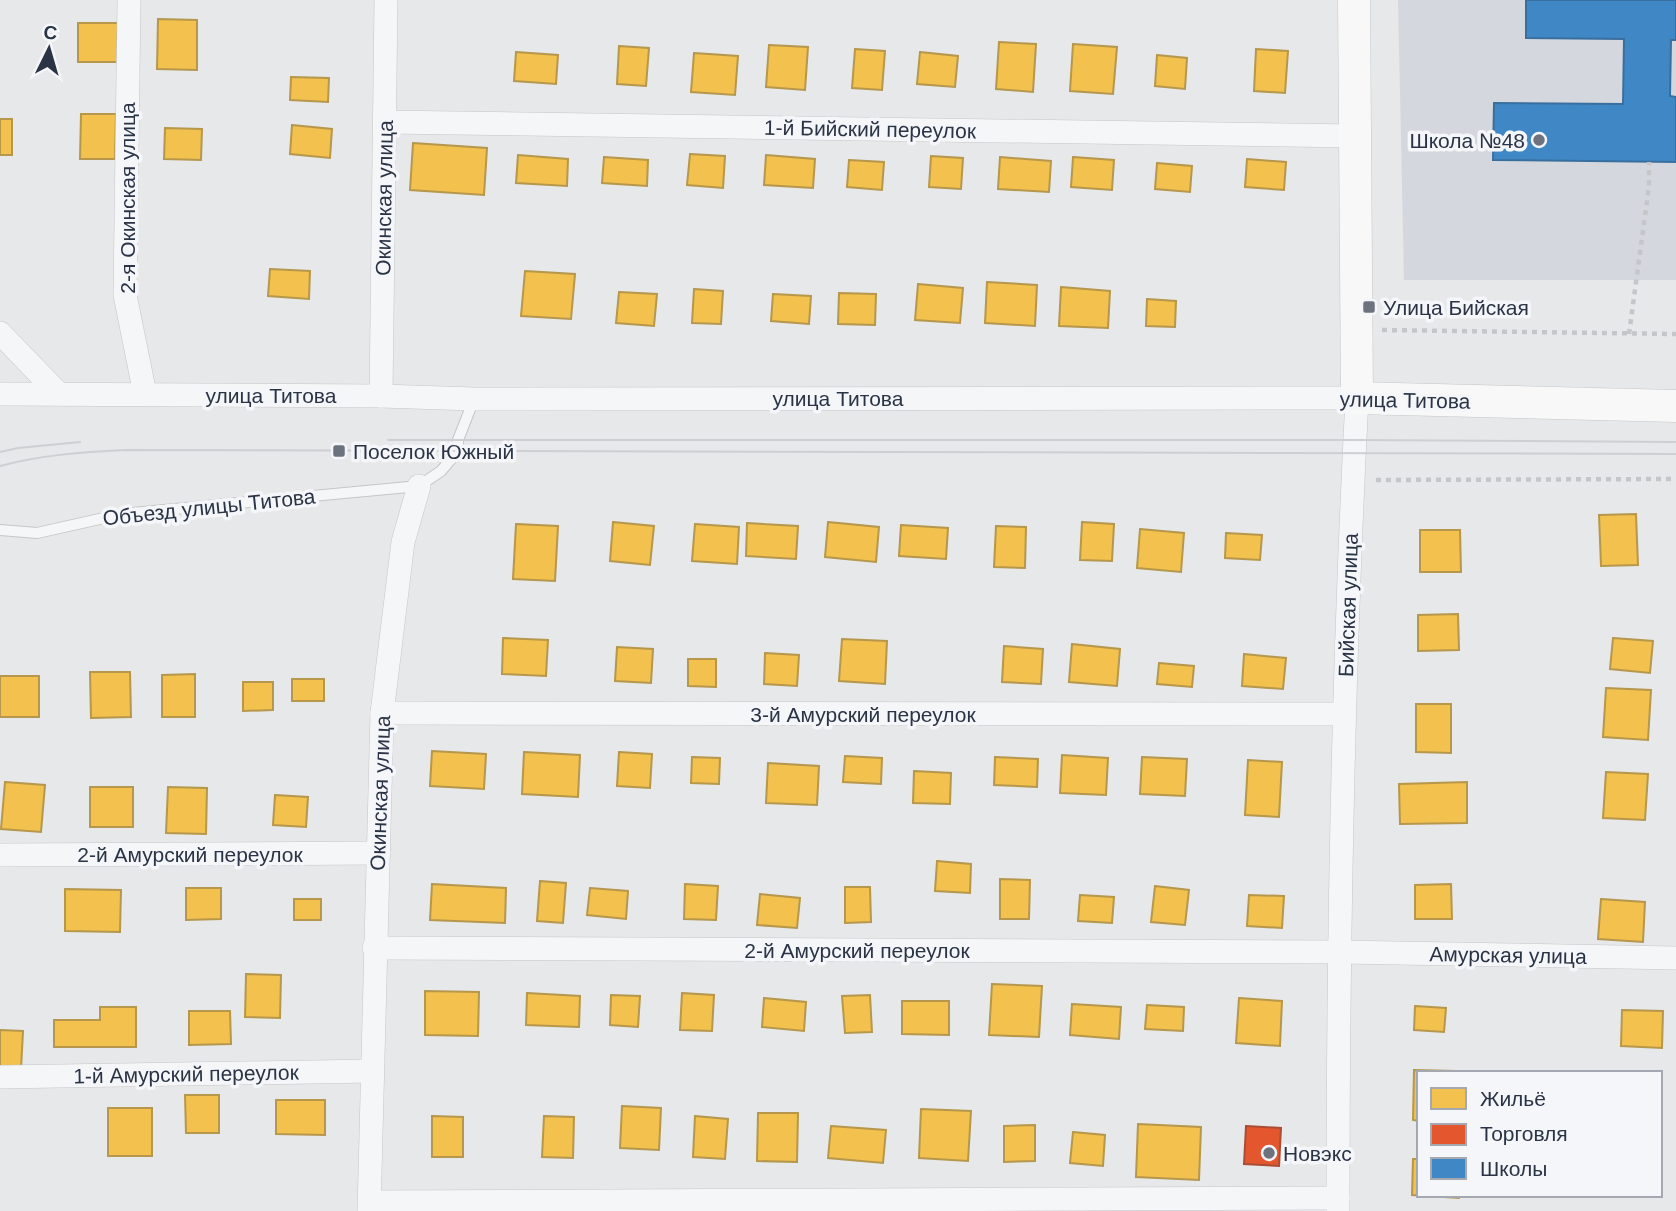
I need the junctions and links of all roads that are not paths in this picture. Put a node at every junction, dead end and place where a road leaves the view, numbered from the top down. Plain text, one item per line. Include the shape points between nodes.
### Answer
1 (129, 0) edge
2 (386, 0) edge
3 (1354, 0) edge
4 (385, 122) junction
5 (1355, 136) junction
6 (0, 333) edge
7 (0, 394) edge
8 (59, 394) junction
9 (145, 394) junction
10 (381, 396) junction
11 (1357, 398) junction
12 (474, 399) junction
13 (1676, 406) edge
14 (419, 486) junction
15 (0, 530) edge
16 (382, 713) junction
17 (1344, 714) junction
18 (379, 853) junction
19 (0, 855) edge
20 (374, 948) junction
21 (1340, 952) junction
22 (1676, 958) edge
23 (372, 1071) junction
24 (0, 1077) edge
25 (1338, 1204) edge
26 (862, 1205) edge
27 (1091, 1205) edge
28 (370, 1206) edge
29 (627, 1206) edge

1 - 9 street, 2-я Окинская улица via 125,295
2 - 4 street, Окинская улица
3 - 5 street, Бийская улица
4 - 5 street, 1-й Бийский переулок
4 - 10 street, Окинская улица
5 - 11 street, Бийская улица
6 - 8 street
7 - 8 street, улица Титова
8 - 9 street, улица Титова
9 - 10 street, улица Титова
10 - 12 street, улица Титова
11 - 12 street, улица Титова
11 - 13 street, улица Титова
11 - 17 street, Бийская улица
12 - 14 lane via 458,451 441,471
14 - 15 lane, Объезд улицы Титова via 122,514 37,533
14 - 16 street, Окинская улица via 403,542
16 - 17 street, 3-й Амурский переулок
16 - 18 street, Окинская улица
17 - 21 street, Бийская улица
18 - 19 street, 2-й Амурский переулок
18 - 20 street, Окинская улица
20 - 21 street, 2-й Амурский переулок
20 - 23 street, Окинская улица
21 - 22 street, Амурская улица
21 - 25 street, Бийская улица
23 - 24 street, 1-й Амурский переулок
23 - 28 street, Окинская улица
25 - 27 street
26 - 27 street
26 - 29 street
28 - 29 street

